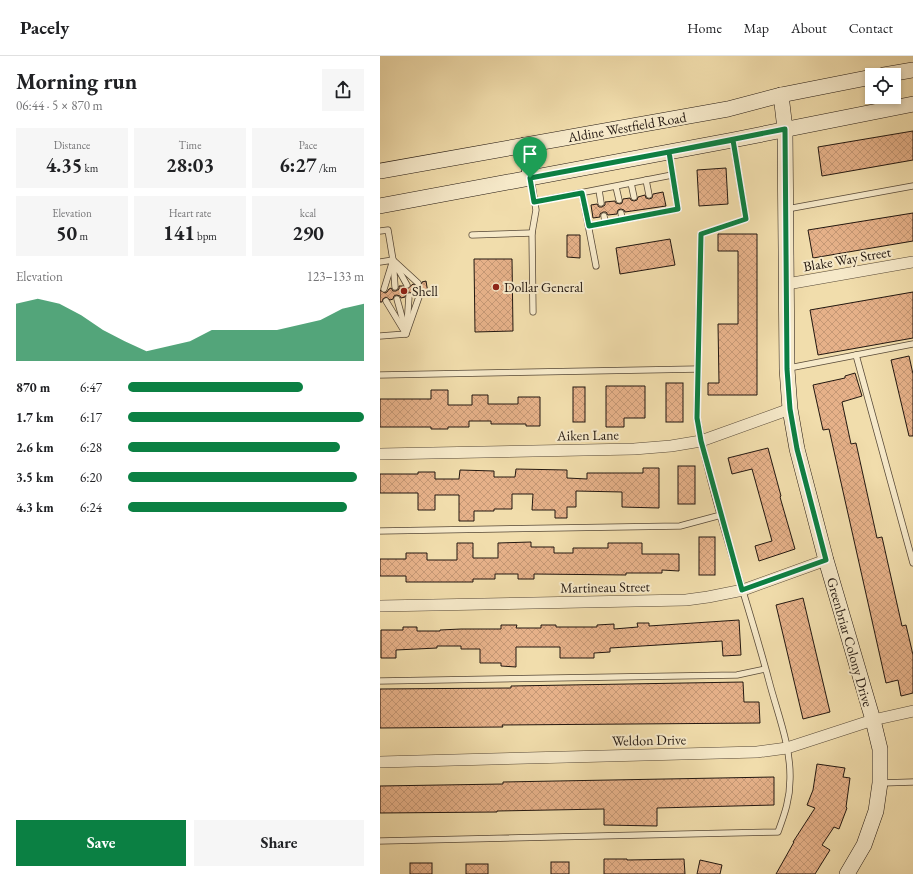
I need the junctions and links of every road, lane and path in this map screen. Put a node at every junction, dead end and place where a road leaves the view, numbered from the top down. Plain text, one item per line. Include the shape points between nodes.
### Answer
1 (913, 70) edge
2 (901, 72) edge
3 (865, 78) edge
4 (781, 95) junction
5 (913, 104) edge
6 (785, 129) junction
7 (733, 140) junction
8 (524, 145) junction
9 (669, 152) junction
10 (380, 171) edge
11 (672, 175) junction
12 (530, 178) junction
13 (646, 180) junction
14 (631, 184) junction
15 (913, 186) edge
16 (616, 187) junction
17 (599, 190) junction
18 (582, 193) junction
19 (649, 195) dead end
20 (634, 197) dead end
21 (619, 200) dead end
22 (534, 202) junction
23 (601, 203) dead end
24 (380, 206) edge
25 (786, 210) junction
26 (589, 226) junction
27 (380, 231) edge
28 (532, 233) junction
29 (472, 234) dead end
30 (393, 260) junction
31 (380, 262) edge
32 (913, 262) edge
33 (596, 266) dead end
34 (418, 283) dead end
35 (787, 284) junction
36 (407, 285) dead end
37 (395, 287) dead end
38 (384, 290) dead end
39 (420, 294) dead end
40 (409, 296) dead end
41 (397, 299) dead end
42 (386, 301) dead end
43 (533, 312) dead end
44 (406, 334) junction
45 (380, 336) edge
46 (913, 344) edge
47 (856, 355) junction
48 (698, 369) junction
49 (787, 369) junction
50 (380, 374) edge
51 (790, 409) junction
52 (701, 441) junction
53 (380, 454) edge
54 (721, 515) junction
55 (380, 531) edge
56 (826, 560) junction
57 (913, 562) edge
58 (742, 590) junction
59 (380, 606) edge
60 (766, 669) junction
61 (380, 681) edge
62 (913, 711) edge
63 (873, 720) junction
64 (787, 748) junction
65 (380, 762) edge
66 (913, 782) edge
67 (880, 783) junction
68 (380, 841) edge
69 (847, 874) edge

1 - 2 main road
3 - 4 main road, Aldine Westfield Road
4 - 6 main road, Greenbriar Colony Drive
4 - 8 main road, Aldine Westfield Road via 728,109
5 - 6 main road
6 - 7 main road
6 - 25 main road, Greenbriar Colony Drive
7 - 9 main road
7 - 48 lane via 746,219 701,234
8 - 10 main road, Aldine Westfield Road
8 - 12 main road
9 - 11 lane
9 - 12 main road
11 - 13 lane
11 - 26 lane via 678,209 605,219
12 - 22 lane
12 - 24 main road
13 - 14 lane
13 - 19 lane
14 - 16 lane
14 - 20 lane
15 - 25 lane
16 - 17 lane
16 - 21 lane
17 - 18 lane
17 - 23 lane
18 - 22 lane
18 - 26 lane
22 - 28 lane via 536,210
25 - 35 main road, Greenbriar Colony Drive
26 - 33 lane
27 - 30 lane via 388,230
28 - 29 lane
28 - 43 lane
30 - 31 lane
30 - 34 lane
30 - 36 lane
30 - 37 lane
30 - 38 lane
32 - 35 street, Blake Way Street
35 - 49 main road, Greenbriar Colony Drive
39 - 44 lane
40 - 44 lane
41 - 44 lane
42 - 44 lane
44 - 45 lane
46 - 47 lane
47 - 49 lane
47 - 57 lane
48 - 50 lane
48 - 52 lane via 697,418
49 - 51 main road, Greenbriar Colony Drive
51 - 52 street, Aiken Lane
51 - 56 main road, Greenbriar Colony Drive via 797,449
52 - 53 street, Aiken Lane via 634,449
52 - 54 lane
54 - 55 lane via 680,526
54 - 58 lane
56 - 58 street, Martineau Street
56 - 63 main road, Greenbriar Colony Drive
58 - 59 street, Martineau Street via 686,600
58 - 60 lane
60 - 61 lane via 737,675
60 - 64 lane
62 - 63 street, Weldon Drive
63 - 64 street, Weldon Drive
63 - 67 main road, Greenbriar Colony Drive via 880,749
64 - 65 street, Weldon Drive via 757,752
64 - 68 lane via 789,801 778,832
66 - 67 lane
67 - 69 main road, Greenbriar Colony Drive via 876,811 864,845

